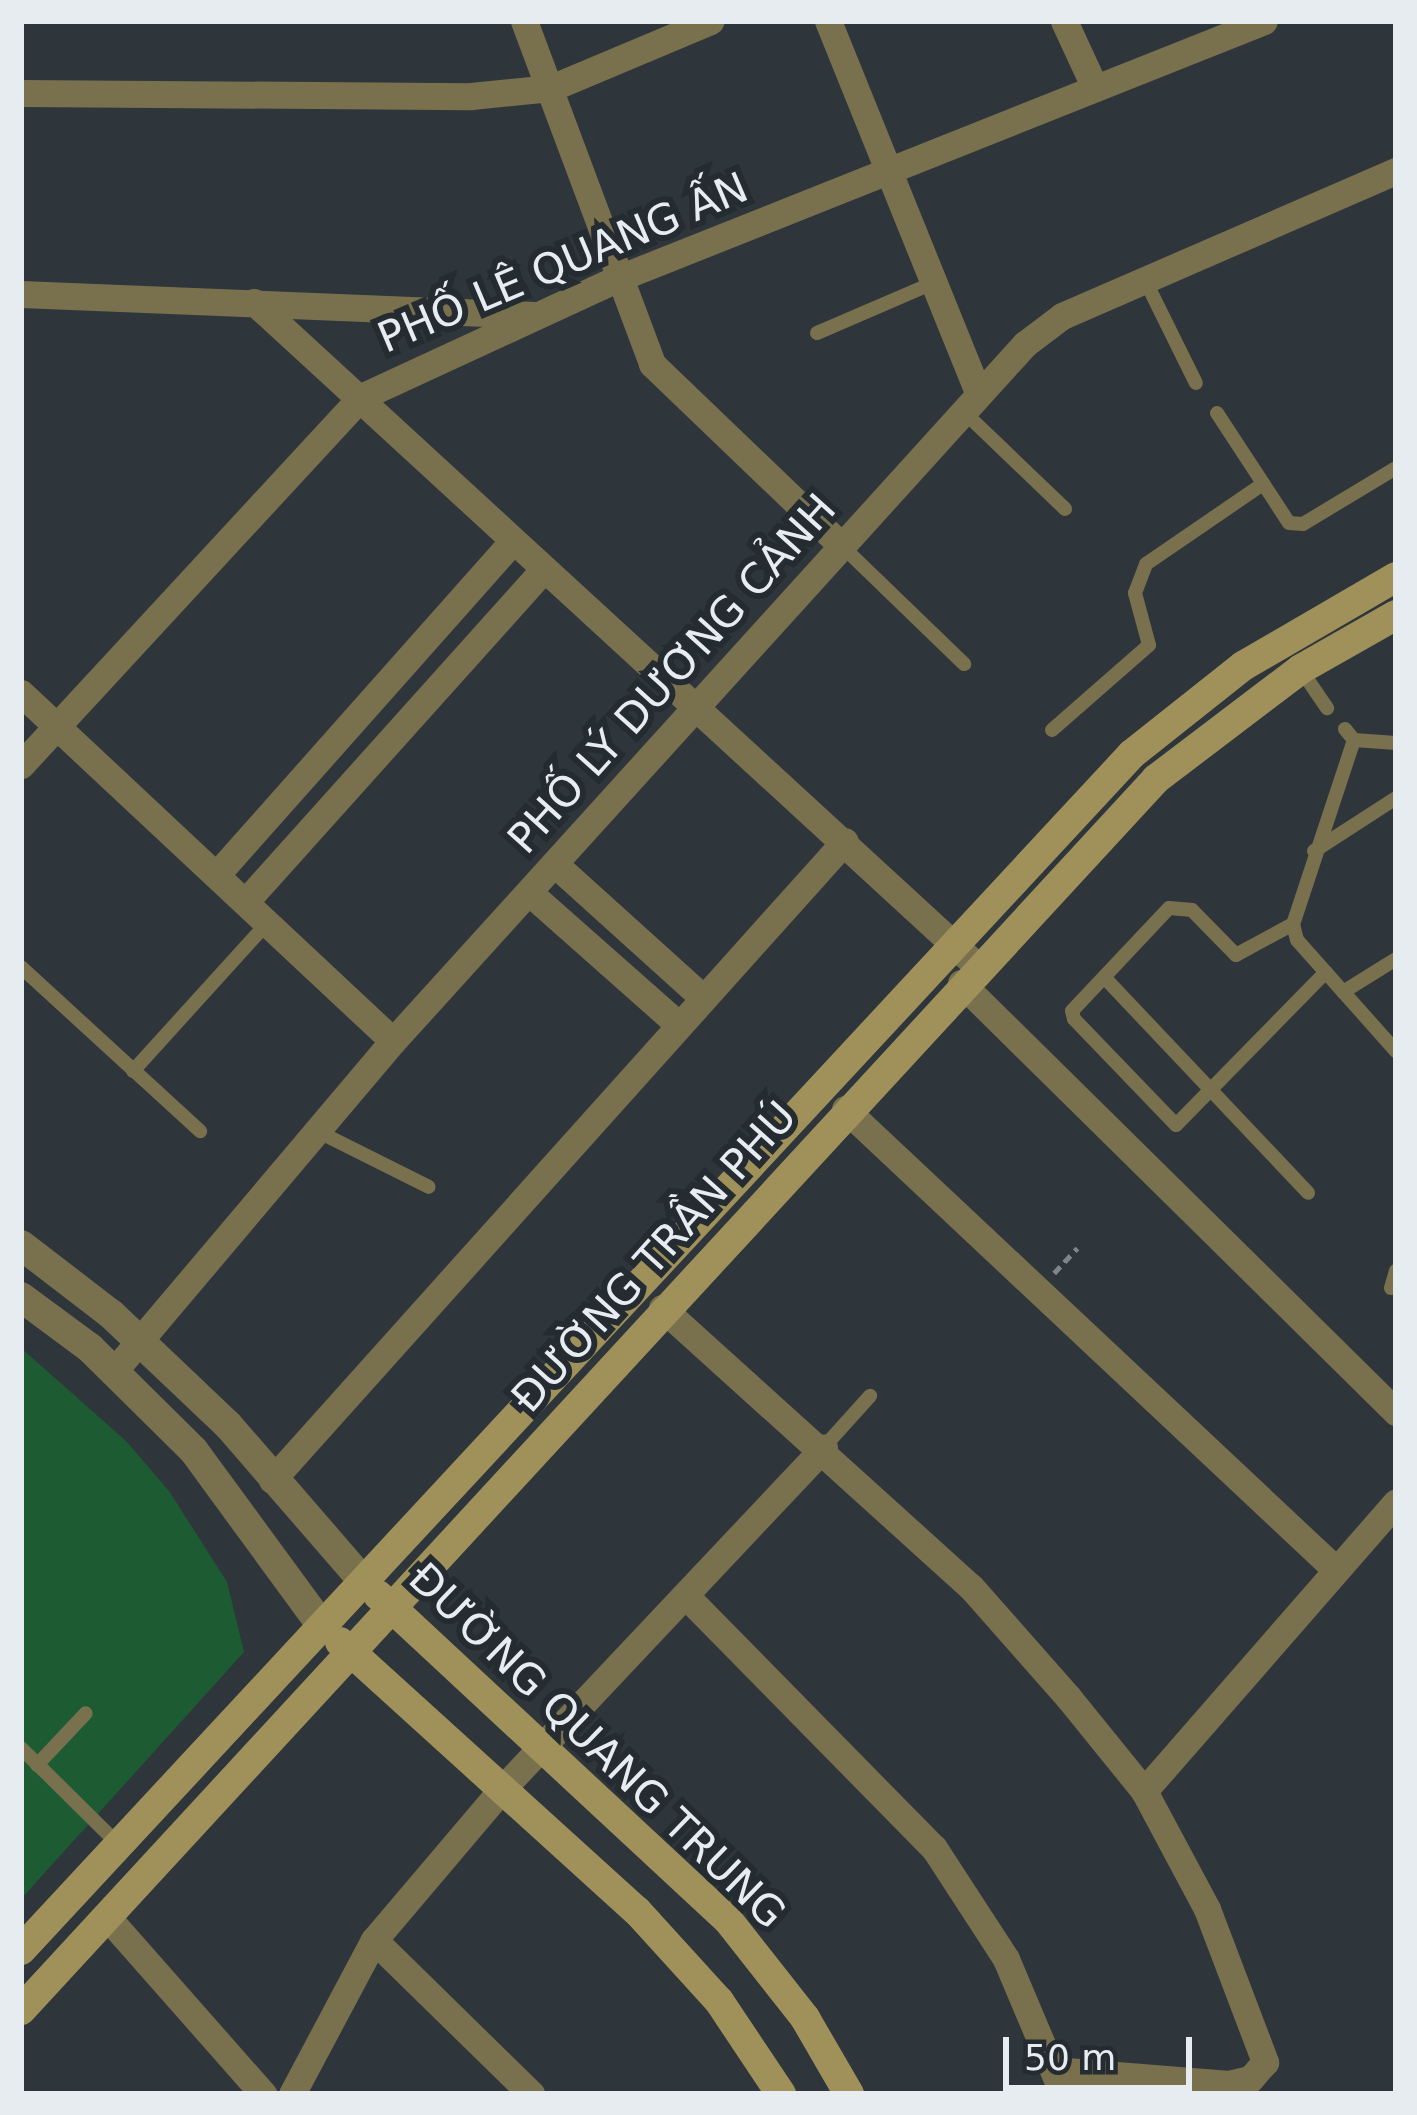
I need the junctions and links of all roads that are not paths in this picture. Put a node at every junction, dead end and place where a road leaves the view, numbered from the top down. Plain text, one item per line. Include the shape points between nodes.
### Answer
1 (524, 21) edge
2 (710, 21) edge
3 (828, 21) edge
4 (1064, 21) edge
5 (1264, 21) edge
6 (551, 88) junction
7 (1095, 88) junction
8 (21, 93) edge
9 (1396, 171) edge
10 (889, 172) junction
11 (619, 278) junction
12 (1144, 278) junction
13 (934, 283) junction
14 (21, 294) edge
15 (254, 302) junction
16 (539, 315) junction
17 (817, 333) dead end
18 (1196, 383) dead end
19 (361, 398) junction
20 (971, 402) junction
21 (1217, 413) dead end
22 (1396, 469) edge
23 (1263, 484) junction
24 (1065, 508) dead end
25 (513, 541) junction
26 (842, 546) junction
27 (544, 569) junction
28 (1396, 577) edge
29 (1396, 615) edge
30 (1283, 640) junction
31 (964, 664) dead end
32 (1300, 669) junction
33 (21, 693) edge
34 (698, 707) junction
35 (1327, 708) dead end
36 (57, 726) junction
37 (1052, 730) dead end
38 (1396, 743) edge
39 (21, 765) edge
40 (1396, 798) edge
41 (845, 841) junction
42 (1314, 851) junction
43 (557, 866) junction
44 (218, 873) junction
45 (532, 895) junction
46 (247, 900) junction
47 (268, 920) junction
48 (1293, 923) junction
49 (952, 941) junction
50 (1396, 959) edge
51 (21, 968) edge
52 (1326, 972) junction
53 (969, 974) junction
54 (1104, 976) junction
55 (1343, 992) junction
56 (704, 998) junction
57 (680, 1025) junction
58 (393, 1041) junction
59 (1396, 1052) edge
60 (133, 1071) junction
61 (1211, 1092) junction
62 (845, 1109) junction
63 (200, 1130) dead end
64 (315, 1130) junction
65 (429, 1187) dead end
66 (1308, 1193) dead end
67 (21, 1245) edge
68 (1396, 1271) edge
69 (1391, 1288) dead end
70 (21, 1297) edge
71 (662, 1308) junction
72 (139, 1341) junction
73 (114, 1371) junction
74 (870, 1396) dead end
75 (1396, 1412) edge
76 (824, 1447) junction
77 (272, 1480) junction
78 (1396, 1502) edge
79 (1335, 1569) junction
80 (363, 1581) junction
81 (687, 1597) junction
82 (392, 1609) junction
83 (322, 1625) junction
84 (352, 1653) junction
85 (86, 1713) dead end
86 (544, 1742) junction
87 (21, 1748) edge
88 (38, 1765) junction
89 (503, 1787) junction
90 (1144, 1791) junction
91 (118, 1845) junction
92 (108, 1918) junction
93 (374, 1940) junction
94 (21, 1949) edge
95 (21, 2010) edge
96 (1059, 2082) edge
97 (1230, 2089) edge
98 (263, 2094) edge
99 (292, 2094) edge
100 (531, 2094) edge
101 (781, 2094) edge
102 (849, 2094) edge

1 - 6 street
2 - 6 street
3 - 10 street
4 - 7 street
5 - 7 street, PHỐ LÊ QUANG ẤN
6 - 8 street via 471,96
6 - 11 street
7 - 10 street, PHỐ LÊ QUANG ẤN
9 - 12 street, PHỐ LÝ DƯƠNG CẢNH
10 - 11 street, PHỐ LÊ QUANG ẤN
10 - 13 street
11 - 16 street, PHỐ LÊ QUANG ẤN
11 - 26 street via 652,364 674,393
12 - 18 lane
12 - 20 street, PHỐ LÝ DƯƠNG CẢNH via 1062,316
13 - 17 lane
13 - 20 street
14 - 15 street
15 - 16 street
15 - 19 street
16 - 19 street, PHỐ LÊ QUANG ẤN
19 - 25 street
19 - 36 street, PHỐ LÊ QUANG ẤN
20 - 24 lane
20 - 26 street, PHỐ LÝ DƯƠNG CẢNH
21 - 23 lane
22 - 23 lane via 1303,524 1289,523
23 - 37 lane via 1146,564 1136,593 1149,645
25 - 27 street
25 - 44 street
26 - 31 lane
26 - 34 street, PHỐ LÝ DƯƠNG CẢNH
27 - 34 street
27 - 46 street
28 - 30 main road, ĐƯỜNG TRẦN PHÚ
29 - 32 main road, ĐƯỜNG TRẦN PHÚ
30 - 32 lane
30 - 49 main road, ĐƯỜNG TRẦN PHÚ via 1132,754
32 - 35 lane
32 - 53 main road, ĐƯỜNG TRẦN PHÚ via 1156,779
33 - 36 street
34 - 41 street
34 - 43 street, PHỐ LÝ DƯƠNG CẢNH
36 - 39 street, PHỐ LÊ QUANG ẤN
36 - 44 street
38 - 42 lane via 1349,735
40 - 42 lane
41 - 49 street
41 - 56 street
42 - 48 lane
43 - 45 street, PHỐ LÝ DƯƠNG CẢNH
43 - 56 street
44 - 46 street
45 - 57 street
45 - 58 street, PHỐ LÝ DƯƠNG CẢNH
46 - 47 street
47 - 58 street
47 - 60 lane
48 - 52 lane
48 - 54 lane via 1236,956 1180,904
49 - 53 street
49 - 80 main road, ĐƯỜNG TRẦN PHÚ
50 - 55 lane
51 - 60 lane
52 - 55 lane
52 - 61 lane
53 - 62 main road, ĐƯỜNG TRẦN PHÚ
53 - 75 street
54 - 61 lane
54 - 61 lane via 1074,1019 1169,1122 1186,1118
55 - 59 lane
56 - 57 street
57 - 77 street
58 - 64 street, PHỐ LÝ DƯƠNG CẢNH
60 - 63 lane
61 - 66 lane
62 - 71 main road, ĐƯỜNG TRẦN PHÚ
62 - 79 street
64 - 65 lane
64 - 72 street, PHỐ LÝ DƯƠNG CẢNH
67 - 72 street
68 - 69 lane
70 - 73 street
71 - 76 street
71 - 82 main road, ĐƯỜNG TRẦN PHÚ
72 - 73 street, PHỐ LÝ DƯƠNG CẢNH
72 - 77 street
73 - 83 street via 194,1451
74 - 76 lane
76 - 81 street
76 - 90 street via 971,1587
77 - 80 street
78 - 79 street
79 - 90 street
80 - 82 main road, ĐƯỜNG QUANG TRUNG
80 - 83 main road, ĐƯỜNG TRẦN PHÚ
81 - 86 street
81 - 96 street via 934,1848 1006,1959
82 - 84 main road, ĐƯỜNG TRẦN PHÚ
82 - 86 main road, ĐƯỜNG QUANG TRUNG
83 - 84 main road
83 - 91 main road, ĐƯỜNG TRẦN PHÚ
84 - 89 main road
84 - 92 main road, ĐƯỜNG TRẦN PHÚ
85 - 88 lane
86 - 89 street
86 - 102 main road, ĐƯỜNG QUANG TRUNG via 766,1964
87 - 88 lane
88 - 91 lane
89 - 93 street
89 - 101 main road via 681,1957
90 - 97 street via 1208,1909 1261,2040 1265,2062
91 - 94 main road, ĐƯỜNG TRẦN PHÚ
92 - 95 main road, ĐƯỜNG TRẦN PHÚ
92 - 98 street
93 - 99 street
93 - 100 street
96 - 97 street

